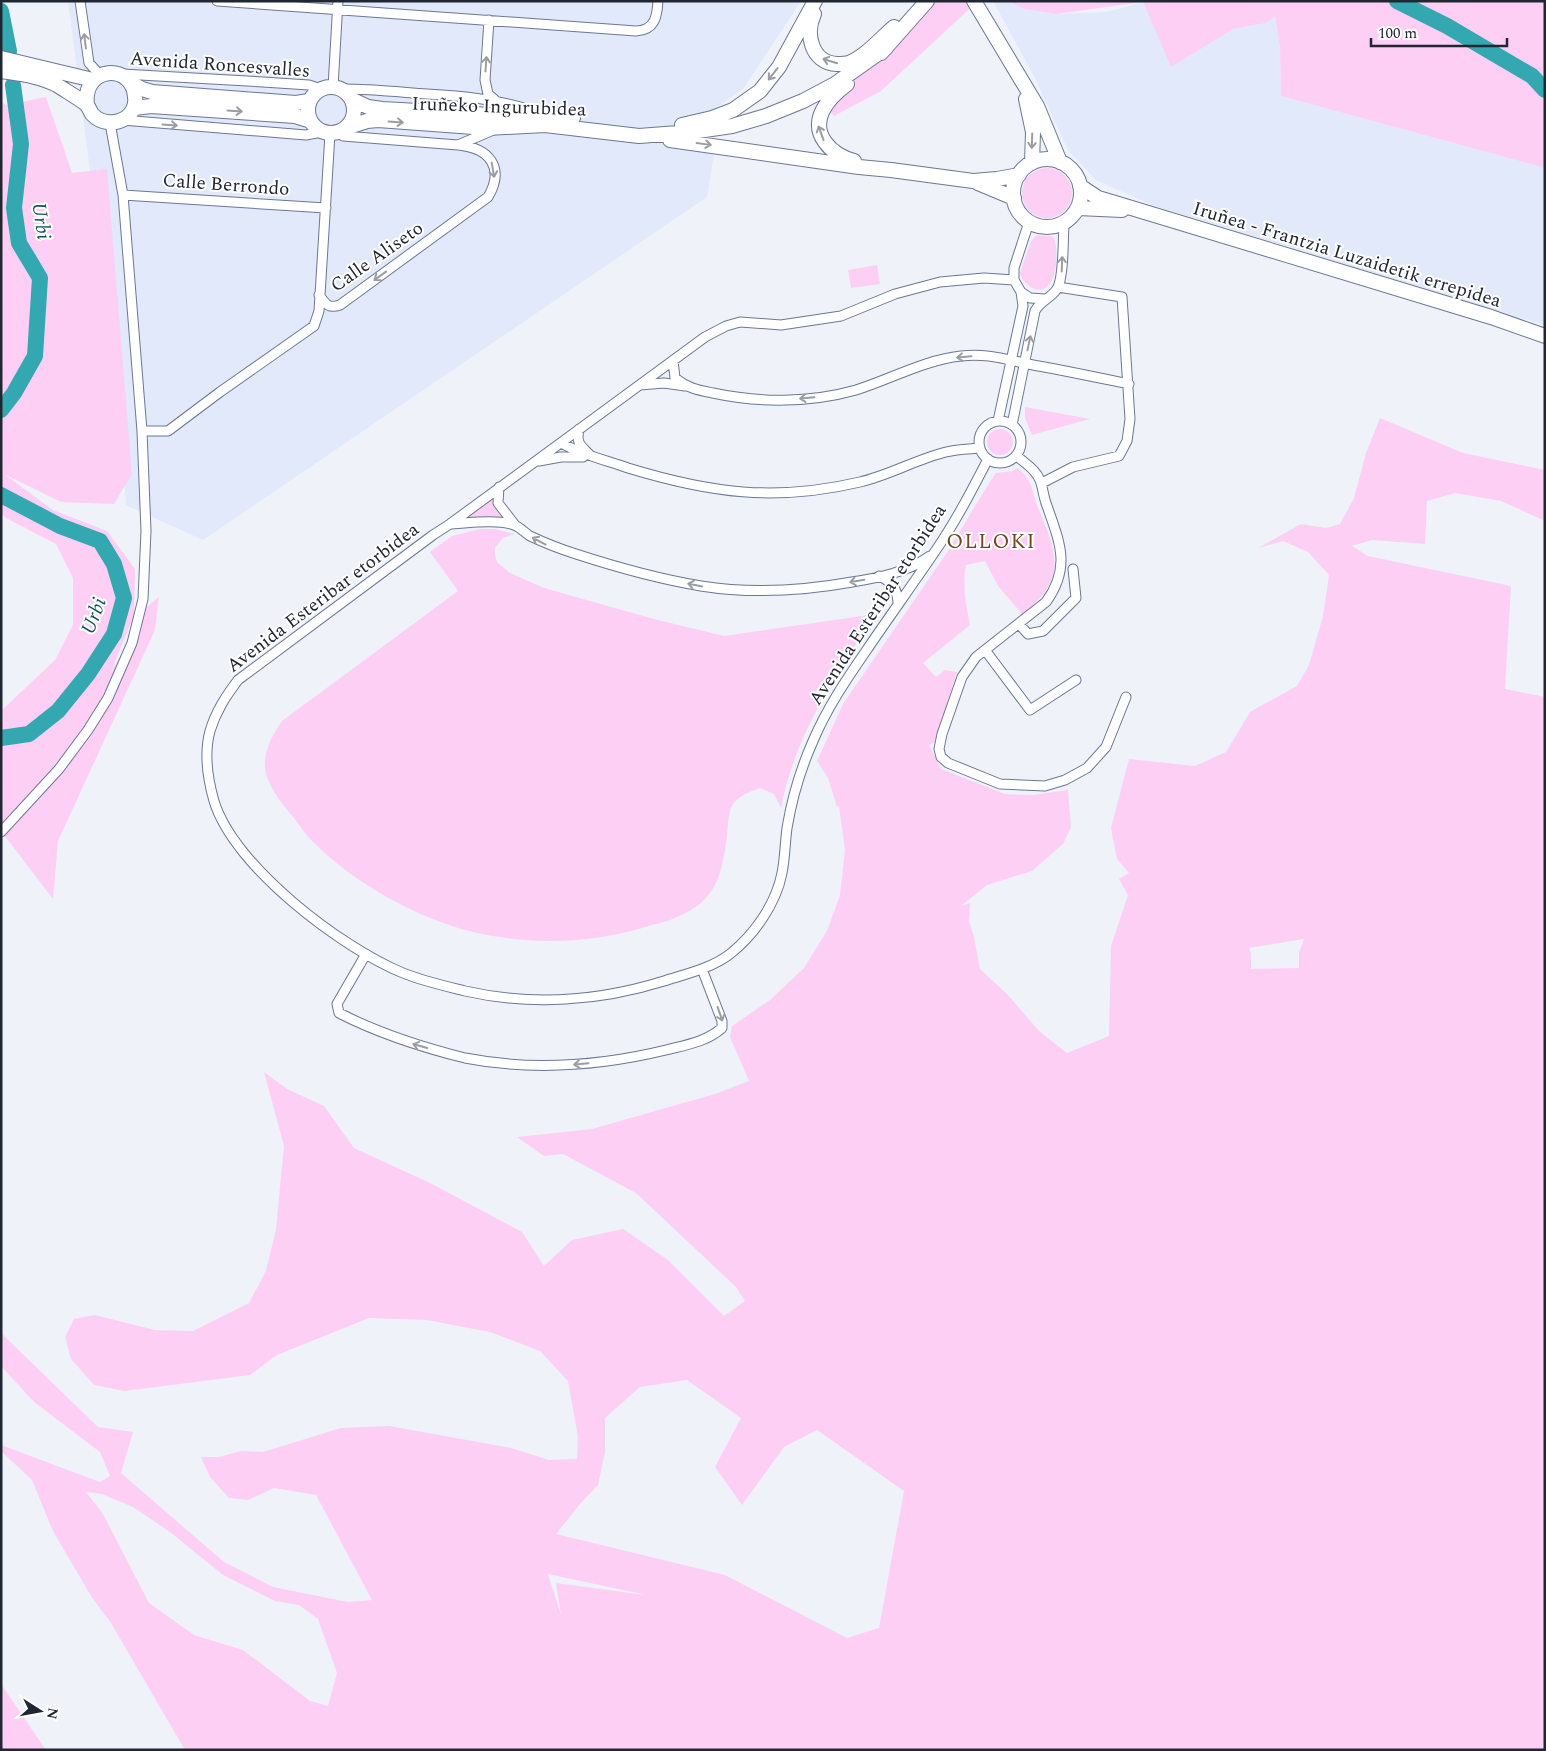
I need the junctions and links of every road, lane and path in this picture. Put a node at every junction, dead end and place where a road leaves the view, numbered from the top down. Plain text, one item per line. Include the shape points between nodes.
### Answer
1 (80, 1) edge
2 (217, 1) edge
3 (658, 1) edge
4 (815, 1) edge
5 (821, 1) edge
6 (926, 1) edge
7 (974, 1) edge
8 (338, 5) edge
9 (489, 20) junction
10 (886, 48) junction
11 (1, 58) edge
12 (1, 71) edge
13 (118, 74) junction
14 (96, 78) junction
15 (130, 82) junction
16 (1023, 86) junction
17 (337, 91) junction
18 (309, 101) junction
19 (498, 102) junction
20 (87, 106) junction
21 (134, 108) junction
22 (544, 115) junction
23 (308, 120) junction
24 (116, 121) junction
25 (498, 128) junction
26 (335, 131) junction
27 (639, 132) junction
28 (458, 145) junction
29 (1060, 162) junction
30 (1032, 163) junction
31 (891, 170) junction
32 (1019, 175) junction
33 (973, 180) junction
34 (1080, 186) junction
35 (123, 195) junction
36 (1014, 198) junction
37 (326, 208) junction
38 (1078, 208) junction
39 (1138, 211) junction
40 (1029, 222) junction
41 (1064, 223) junction
42 (1014, 280) junction
43 (1058, 286) junction
44 (1021, 292) junction
45 (319, 294) junction
46 (1045, 299) junction
47 (1545, 336) edge
48 (1012, 360) junction
49 (672, 361) junction
50 (1024, 363) junction
51 (1129, 384) junction
52 (640, 385) junction
53 (685, 386) junction
54 (998, 421) junction
55 (1012, 425) junction
56 (579, 429) junction
57 (142, 431) junction
58 (561, 443) junction
59 (980, 448) junction
60 (1016, 456) junction
61 (593, 458) junction
62 (988, 460) junction
63 (535, 462) junction
64 (1042, 483) junction
65 (499, 487) junction
66 (450, 524) junction
67 (515, 525) junction
68 (934, 552) junction
69 (1073, 569) dead end
70 (879, 576) junction
71 (898, 604) junction
72 (1019, 624) junction
73 (984, 650) junction
74 (1076, 680) dead end
75 (1126, 696) dead end
76 (1, 832) edge
77 (366, 954) junction
78 (702, 969) junction

14 -> 1 street via 89,63
2 - 8 street
3 - 9 street via 657,16 650,27 636,31
4 -> 27 highway via 779,67 760,91 746,102 733,110 687,124
6 -> 5 highway via 864,54 847,64 824,61 814,51 810,24
6 - 10 highway
7 - 16 highway
8 - 9 street
8 - 17 street
19 -> 9 street via 488,94 484,80
10 - 27 highway, Iruñeko Ingurubidea via 835,84 766,116 732,126 680,133
31 -> 10 highway via 844,158 829,148 818,123 825,105 838,90 866,70
11 - 14 highway
12 - 20 highway via 56,85
13 - 14 highway via 106,73
13 - 15 highway
13 - 17 street, Avenida Roncesvalles via 309,85
14 - 20 highway via 88,90
15 - 18 highway via 152,92
15 - 21 highway via 135,90
16 - 29 highway via 1037,106
16 -> 30 highway via 1033,132
17 - 18 highway via 314,94
17 - 19 street, Avenida Roncesvalles via 368,89
17 - 22 highway, Iruñeko Ingurubidea via 368,106 382,108
17 - 26 highway via 354,108 354,113 353,118
18 - 23 highway
19 - 22 street, Avenida Roncesvalles
20 - 24 highway via 97,118
21 -> 23 highway via 161,106 295,116
21 - 24 highway via 129,115
22 - 27 highway, Iruñeko Ingurubidea
23 - 26 highway via 311,124
24 -> 26 street via 306,135
24 - 35 street
26 -> 25 highway, Iruñeko Ingurubidea via 378,120
25 - 27 highway, Iruñeko Ingurubidea via 545,125
25 - 28 street
26 - 28 street via 343,136
26 - 37 street
27 -> 31 highway
28 -> 45 street, Calle Aliseto via 472,146 490,159 495,176 494,188 488,197 340,305 327,305
29 - 30 highway via 1041,160
29 - 34 highway via 1073,171
30 - 32 highway
31 - 33 highway
32 - 33 highway via 997,180
32 - 36 highway
33 - 36 highway
34 - 38 highway
34 - 39 highway via 1098,198
35 - 37 street, Calle Berrondo
35 - 57 street
36 - 40 highway via 1016,207
37 - 45 street
38 - 39 highway
38 - 41 highway
39 - 47 highway, Iruñea - Frantzia Luzaidetik errepidea
40 - 41 highway via 1046,228
40 - 42 street via 1014,268
43 -> 41 street
42 - 44 street
42 - 49 street, Avenida Esteribar etorbidea via 984,278 940,282 895,294 841,316 820,320 781,325 740,322 705,337
43 - 46 street
43 - 51 street via 1122,297
44 - 46 street via 1030,298
44 - 48 street via 1023,306
45 - 57 street, Calle Aliseto via 317,321 311,329 168,431
50 -> 46 street via 1035,311
48 - 50 street
48 -> 53 street via 991,355 960,356 932,362 856,390 767,401
48 - 54 street
49 - 52 street, Avenida Esteribar etorbidea
49 - 53 street via 675,378
50 - 51 street
50 - 55 street
51 - 64 street via 1127,441 1119,456 1073,467
52 - 53 street via 664,383
52 - 56 street, Avenida Esteribar etorbidea
54 - 55 street
54 - 59 street via 985,428
55 - 60 street via 1022,443
56 - 58 street, Avenida Esteribar etorbidea
56 - 61 street via 577,438 580,445
57 - 76 street via 146,532 144,582 132,643 108,698 88,730 59,769
58 - 61 street
58 - 63 street, Avenida Esteribar etorbidea
59 - 61 street via 946,452 845,486 777,494 700,487
59 - 62 street
60 - 62 street via 1000,464
60 - 64 street via 1035,472
61 - 63 street via 561,457
62 - 68 street, Avenida Esteribar etorbidea
63 - 65 street, Avenida Esteribar etorbidea
64 - 72 street via 1060,542 1060,578 1046,602
65 - 66 street, Avenida Esteribar etorbidea
65 - 67 street via 498,503
66 - 67 street via 486,521
66 - 77 street, Avenida Esteribar etorbidea via 238,680 220,705 210,733 207,762 214,803 236,842 289,898 321,925
70 -> 67 street via 781,591 701,586 637,572 547,545
68 - 70 street via 903,570
68 - 71 street, Avenida Esteribar etorbidea
69 - 72 street via 1076,598 1044,630 1028,634
70 - 71 street via 895,588
71 - 78 street, Avenida Esteribar etorbidea via 837,693 812,741 793,799 782,875 764,916 728,956
72 - 73 street
73 - 74 street via 1030,710
73 - 75 street via 962,677 939,750 948,764 1000,784 1045,786 1087,768 1106,747
77 - 78 street, Avenida Esteribar etorbidea via 403,973 434,983 531,999 606,996
78 -> 77 street via 722,1020 722,1028 712,1037 636,1057 552,1066 465,1058 391,1037 339,1013 337,1004

